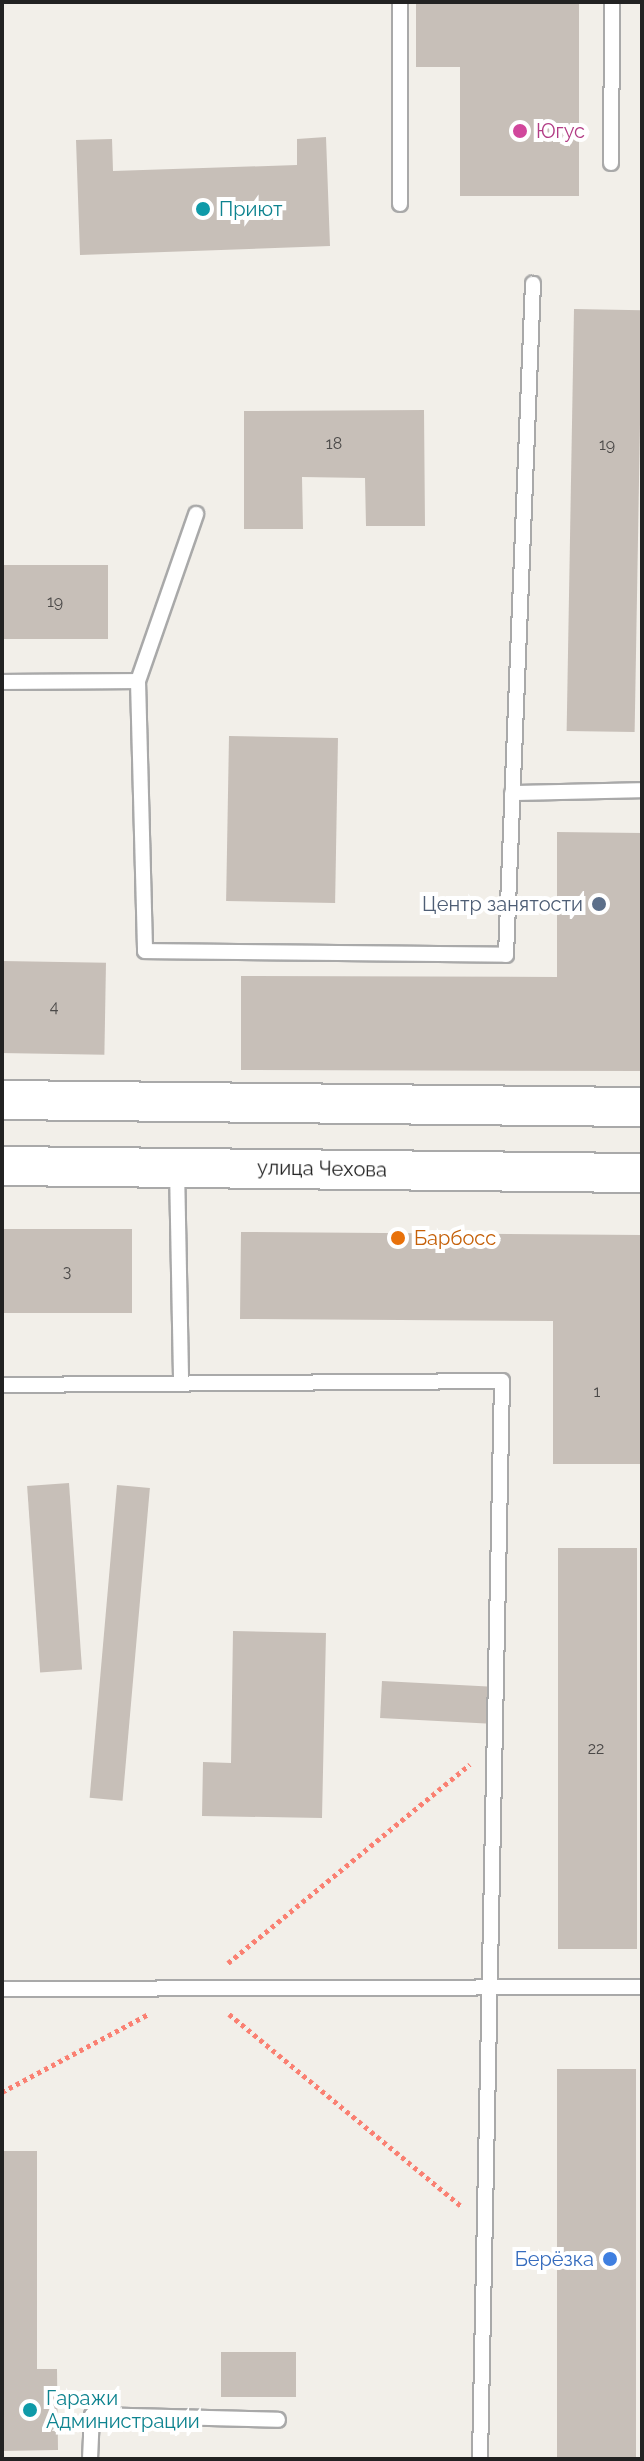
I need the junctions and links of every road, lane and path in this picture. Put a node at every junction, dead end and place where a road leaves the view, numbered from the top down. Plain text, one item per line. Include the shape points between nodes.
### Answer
1 (400, 2) edge
2 (612, 2) edge
3 (611, 163) dead end
4 (400, 204) dead end
5 (533, 284) dead end
6 (196, 514) dead end
7 (138, 681) junction
8 (2, 682) edge
9 (642, 790) edge
10 (512, 793) junction
11 (2, 1100) edge
12 (642, 1107) edge
13 (2, 1166) edge
14 (177, 1168) junction
15 (642, 1173) edge
16 (181, 1384) junction
17 (2, 1385) edge
18 (493, 1745) junction
19 (487, 1987) junction
20 (642, 1987) edge
21 (198, 1988) junction
22 (2, 1989) edge
23 (2, 2092) edge
24 (483, 2225) junction
25 (278, 2420) dead end
26 (90, 2459) edge
27 (480, 2459) edge

1 - 4 lane
2 - 3 lane
5 - 10 lane
6 - 7 lane
7 - 8 lane
7 - 10 lane via 145,951 506,955
9 - 10 lane
11 - 12 street
13 - 14 street, улица Чехова
14 - 15 street, улица Чехова
14 - 16 lane
16 - 17 lane
16 - 18 lane via 502,1381
18 - 19 lane
18 - 21 path
19 - 20 lane
19 - 21 lane
19 - 24 lane
21 - 22 lane
21 - 23 path
21 - 24 path
24 - 27 lane
25 - 26 lane via 92,2415

